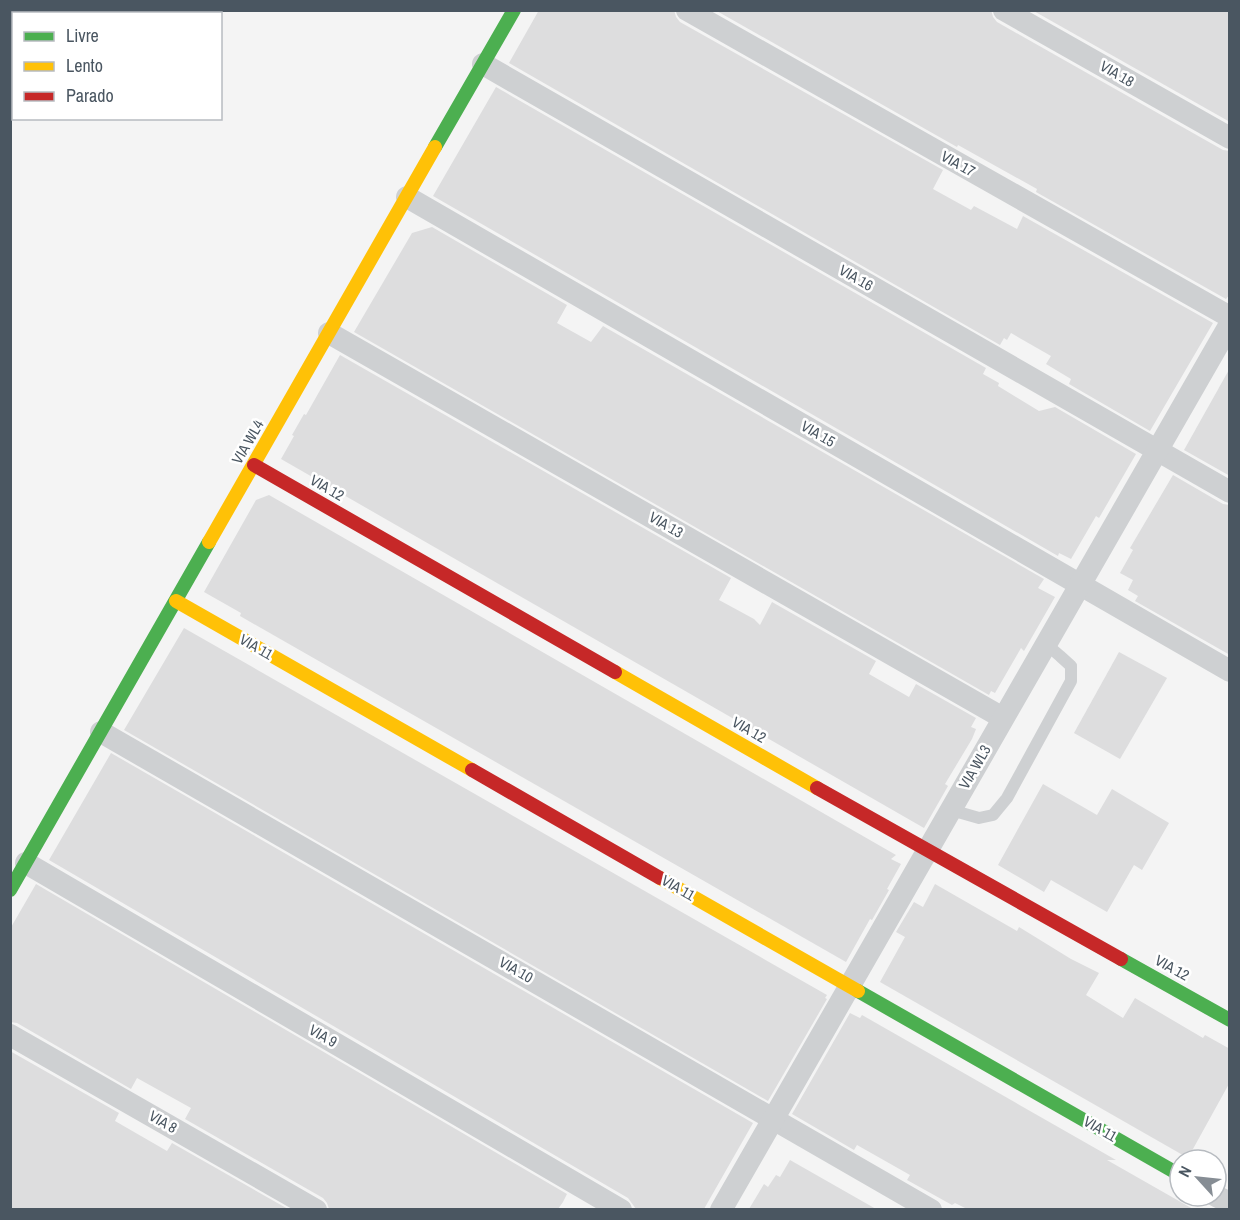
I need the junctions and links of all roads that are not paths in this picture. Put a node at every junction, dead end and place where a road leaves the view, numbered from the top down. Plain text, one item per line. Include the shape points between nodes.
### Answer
1 (514, 10) edge
2 (687, 10) edge
3 (1004, 10) edge
4 (483, 64) junction
5 (1230, 138) edge
6 (407, 197) junction
7 (1230, 317) edge
8 (1230, 324) edge
9 (329, 333) junction
10 (1157, 451) junction
11 (254, 465) junction
12 (1230, 492) edge
13 (1080, 585) junction
14 (176, 602) junction
15 (1046, 645) junction
16 (1230, 671) edge
17 (1003, 718) junction
18 (101, 732) junction
19 (951, 810) junction
20 (927, 851) junction
21 (26, 863) junction
22 (10, 890) edge
23 (850, 986) junction
24 (1230, 1020) edge
25 (10, 1035) edge
26 (774, 1118) junction
27 (1168, 1168) edge
28 (316, 1209) edge
29 (621, 1209) edge
30 (721, 1209) edge
31 (931, 1209) edge

1 - 4 street, VIA WL4
2 - 7 street, VIA 17
3 - 5 street, VIA 18
4 - 6 street, VIA WL4
4 - 10 street, VIA 16
6 - 9 street, VIA WL4
6 - 13 street, VIA 15
8 - 10 street, VIA WL3
9 - 11 street, VIA WL4
9 - 17 street, VIA 13
10 - 12 street, VIA 16
10 - 13 street, VIA WL3
11 - 14 street, VIA WL4
11 - 20 street, VIA 12
13 - 15 street, VIA WL3
13 - 16 street, VIA 15
14 - 18 street, VIA WL4
14 - 23 street, VIA 11
15 - 17 street, VIA WL3
15 - 19 lane via 1071,666 1071,681 1007,798 993,815 979,818
17 - 19 street, VIA WL3
18 - 21 street, VIA WL4
18 - 26 street, VIA 10
19 - 20 street, VIA WL3
20 - 23 street, VIA WL3
20 - 24 street, VIA 12
21 - 22 street, VIA WL4
21 - 29 street, VIA 9
23 - 26 street, VIA WL3
23 - 27 street, VIA 11
25 - 28 street, VIA 8
26 - 30 street, VIA WL3
26 - 31 street, VIA 10

